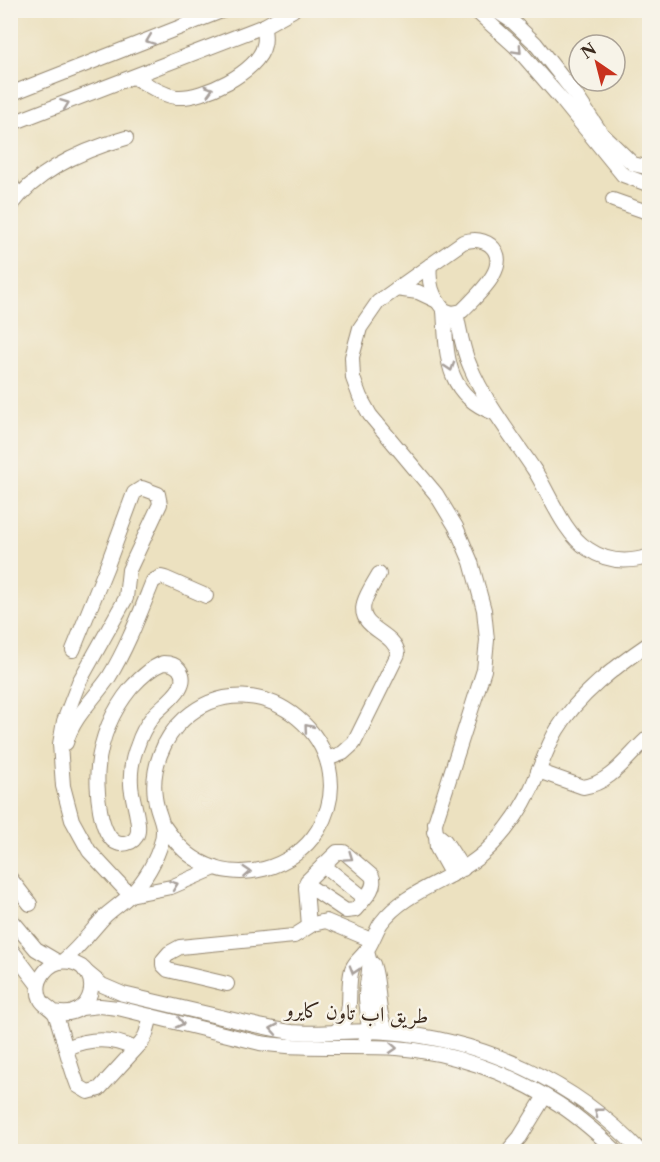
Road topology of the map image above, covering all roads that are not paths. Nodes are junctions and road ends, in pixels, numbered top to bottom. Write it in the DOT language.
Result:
graph roads {
  1 [pos="224,10"];
  2 [pos="293,10"];
  3 [pos="475,10"];
  4 [pos="495,10"];
  5 [pos="264,26"];
  6 [pos="135,78"];
  7 [pos="10,94"];
  8 [pos="568,97"];
  9 [pos="10,124"];
  10 [pos="126,138"];
  11 [pos="633,164"];
  12 [pos="650,168"];
  13 [pos="623,176"];
  14 [pos="10,182"];
  15 [pos="650,185"];
  16 [pos="612,200"];
  17 [pos="14,202"];
  18 [pos="650,213"];
  19 [pos="430,265"];
  20 [pos="396,289"];
  21 [pos="445,308"];
  22 [pos="494,412"];
  23 [pos="650,556"];
  24 [pos="107,566"];
  25 [pos="379,574"];
  26 [pos="127,575"];
  27 [pos="206,597"];
  28 [pos="650,643"];
  29 [pos="73,650"];
  30 [pos="146,725"];
  31 [pos="650,736"];
  32 [pos="169,737"];
  33 [pos="327,759"];
  34 [pos="61,768"];
  35 [pos="538,771"];
  36 [pos="131,775"];
  37 [pos="154,778"];
  38 [pos="164,826"];
  39 [pos="323,865"];
  40 [pos="215,868"];
  41 [pos="458,872"];
  42 [pos="10,878"];
  43 [pos="306,884"];
  44 [pos="130,895"];
  45 [pos="364,898"];
  46 [pos="30,904"];
  47 [pos="10,918"];
  48 [pos="309,926"];
  49 [pos="91,934"];
  50 [pos="369,946"];
  51 [pos="10,948"];
  52 [pos="60,962"];
  53 [pos="83,969"];
  54 [pos="227,984"];
  55 [pos="38,985"];
  56 [pos="81,1008"];
  57 [pos="55,1012"];
  58 [pos="151,1016"];
  59 [pos="369,1031"];
  60 [pos="335,1032"];
  61 [pos="387,1032"];
  62 [pos="296,1047"];
  63 [pos="66,1048"];
  64 [pos="135,1049"];
  65 [pos="545,1096"];
  66 [pos="507,1152"];
  67 [pos="617,1152"];
  68 [pos="641,1152"];
  1 -- 7 [label="street, one-way"];
  2 -- 5 [label="street"];
  3 -- 8 [label="street, one-way"];
  4 -- 8 [label="street"];
  5 -- 6 [label="street"];
  6 -- 5 [label="street, one-way"];
  9 -- 6 [label="street, one-way"];
  8 -- 11 [label="street"];
  8 -- 13 [label="street"];
  10 -- 17 [label="street"];
  11 -- 12 [label="street"];
  11 -- 13 [label="street"];
  13 -- 15 [label="street"];
  14 -- 17 [label="street"];
  16 -- 18 [label="street"];
  19 -- 20 [label="street"];
  19 -- 21 [label="street"];
  19 -- 21 [label="street"];
  20 -- 21 [label="street"];
  20 -- 41 [label="street"];
  21 -- 22 [label="street"];
  21 -- 22 [label="street, one-way"];
  22 -- 23 [label="street"];
  24 -- 26 [label="street"];
  24 -- 26 [label="street"];
  24 -- 29 [label="street"];
  25 -- 33 [label="street"];
  26 -- 34 [label="street"];
  27 -- 34 [label="street"];
  28 -- 35 [label="street"];
  30 -- 32 [label="street"];
  30 -- 36 [label="street"];
  30 -- 36 [label="street"];
  31 -- 35 [label="street"];
  33 -- 32 [label="street, one-way"];
  32 -- 37 [label="street"];
  40 -- 33 [label="street, one-way"];
  34 -- 44 [label="street"];
  35 -- 41 [label="street"];
  36 -- 37 [label="street"];
  37 -- 38 [label="street"];
  38 -- 40 [label="street"];
  38 -- 44 [label="street"];
  39 -- 43 [label="street"];
  39 -- 45 [label="street"];
  39 -- 45 [label="street, one-way"];
  44 -- 40 [label="street, one-way"];
  41 -- 50 [label="street"];
  42 -- 46 [label="street"];
  43 -- 45 [label="street"];
  43 -- 48 [label="street"];
  44 -- 49 [label="street"];
  47 -- 52 [label="street"];
  48 -- 50 [label="street"];
  48 -- 54 [label="street"];
  49 -- 52 [label="street"];
  49 -- 53 [label="street"];
  50 -- 59 [label="street"];
  50 -- 60 [label="street, one-way"];
  50 -- 61 [label="street"];
  51 -- 55 [label="street"];
  52 -- 53 [label="street"];
  52 -- 55 [label="street"];
  53 -- 56 [label="street"];
  60 -- 53 [label="street, طريق اب تاون كايرو, one-way"];
  55 -- 57 [label="street"];
  56 -- 57 [label="street"];
  56 -- 58 [label="street, طريق اب تاون كايرو"];
  57 -- 63 [label="street"];
  58 -- 62 [label="street, طريق اب تاون كايرو, one-way"];
  58 -- 64 [label="street"];
  59 -- 60 [label="street, طريق اب تاون كايرو"];
  59 -- 61 [label="street, طريق اب تاون كايرو"];
  59 -- 62 [label="street"];
  68 -- 61 [label="street, طريق اب تاون كايرو, one-way"];
  62 -- 65 [label="street, طريق اب تاون كايرو, one-way"];
  63 -- 64 [label="street"];
  63 -- 64 [label="street"];
  65 -- 66 [label="street"];
  65 -- 67 [label="street, طريق اب تاون كايرو"];
}
